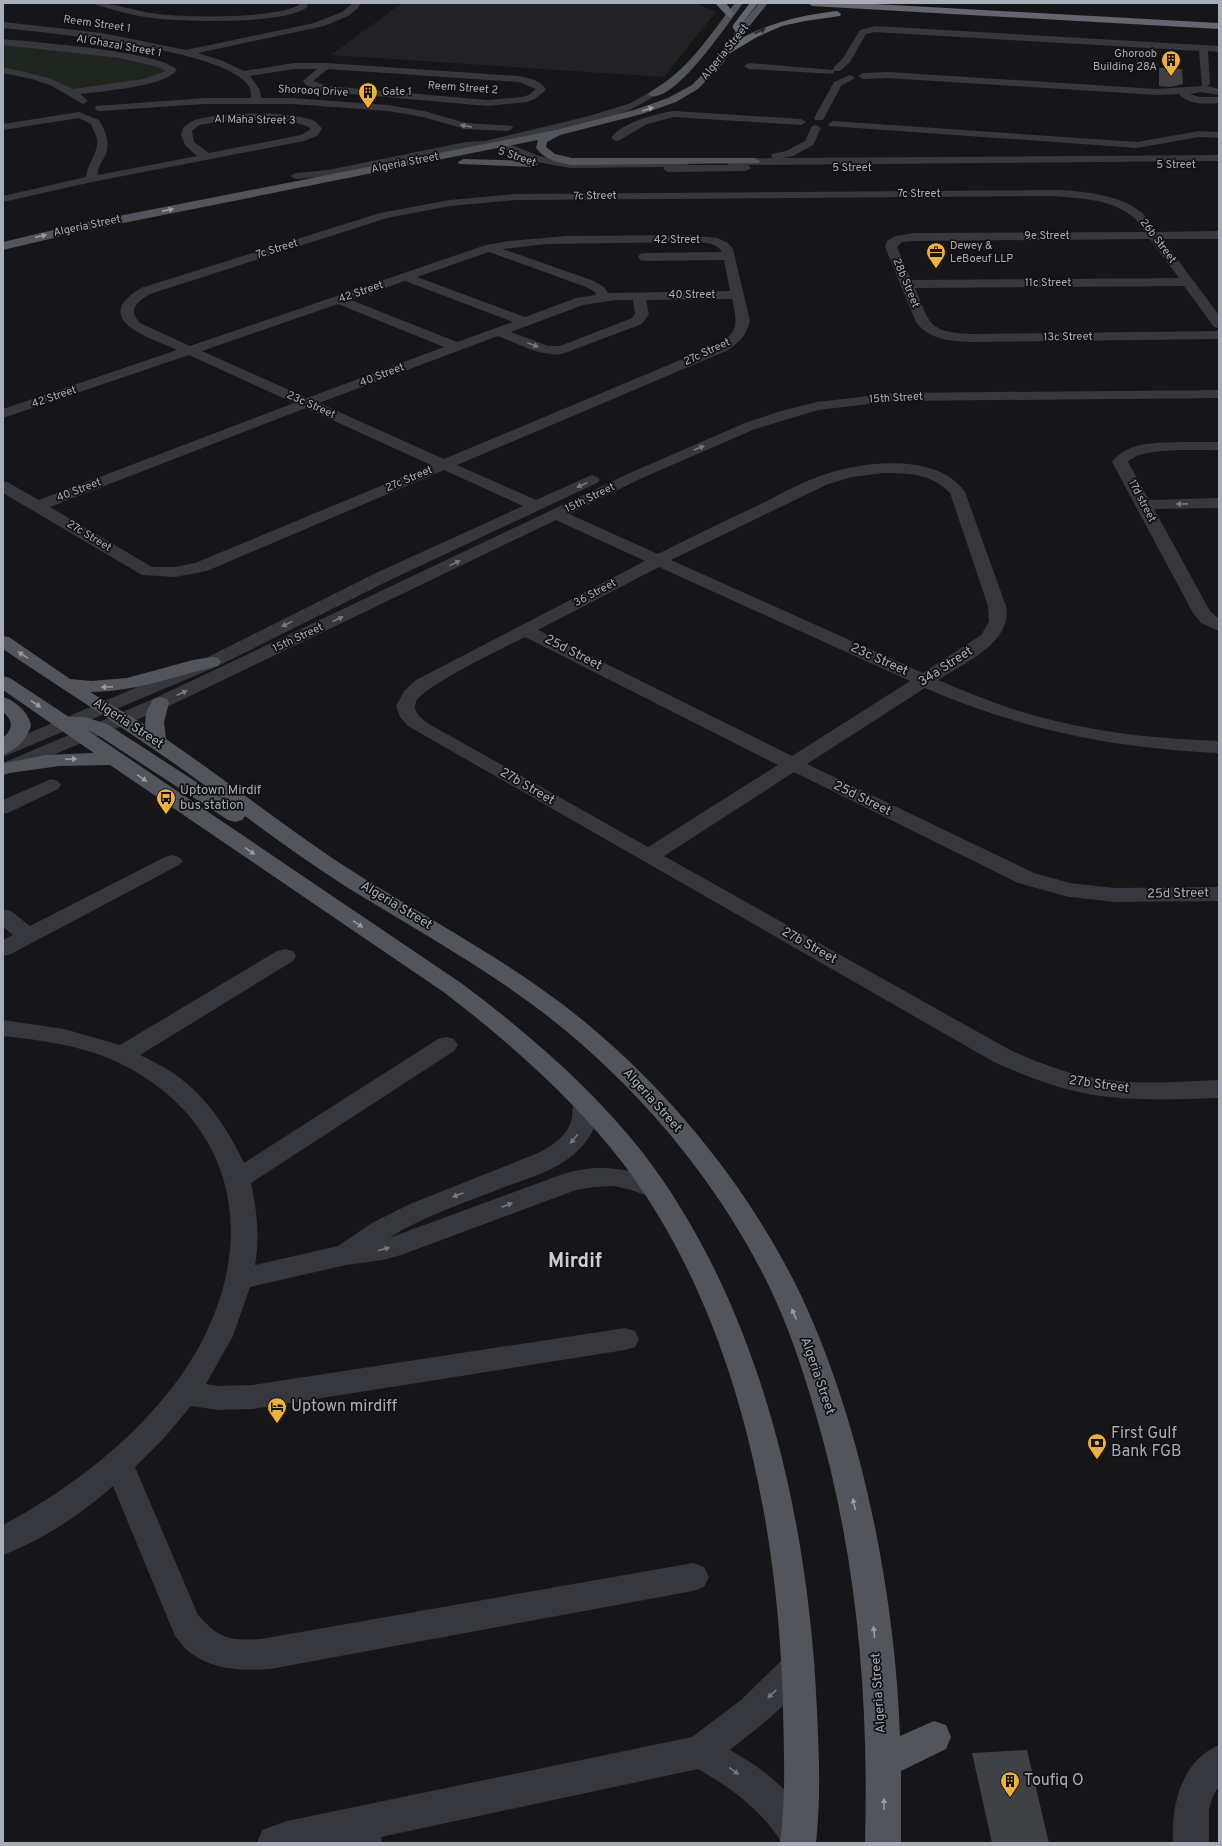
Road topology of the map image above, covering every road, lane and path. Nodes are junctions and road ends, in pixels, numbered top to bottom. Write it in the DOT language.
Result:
graph roads {
  1 [pos="99,3"];
  2 [pos="302,3"];
  3 [pos="357,3"];
  4 [pos="719,3"];
  5 [pos="738,3"];
  6 [pos="754,3"];
  7 [pos="764,3"];
  8 [pos="812,3"];
  9 [pos="885,3"];
  10 [pos="960,12"];
  11 [pos="730,14"];
  12 [pos="164,17"];
  13 [pos="1219,21"];
  14 [pos="3,26"];
  15 [pos="144,26"];
  16 [pos="1219,26"];
  17 [pos="131,32"];
  18 [pos="740,32"];
  19 [pos="118,38"];
  20 [pos="3,42"];
  21 [pos="1203,48"];
  22 [pos="1219,49"];
  23 [pos="727,51"];
  24 [pos="186,52"];
  25 [pos="848,60"];
  26 [pos="326,66"];
  27 [pos="749,66"];
  28 [pos="3,70"];
  29 [pos="863,72"];
  30 [pos="242,74"];
  31 [pos="834,75"];
  32 [pos="1205,84"];
  33 [pos="72,92"];
  34 [pos="1191,94"];
  35 [pos="1219,95"];
  36 [pos="648,96"];
  37 [pos="256,100"];
  38 [pos="355,107"];
  39 [pos="80,110"];
  40 [pos="99,113"];
  41 [pos="546,123"];
  42 [pos="818,123"];
  43 [pos="3,126"];
  44 [pos="556,134"];
  45 [pos="616,138"];
  46 [pos="1213,140"];
  47 [pos="809,143"];
  48 [pos="501,144"];
  49 [pos="488,145"];
  50 [pos="388,156"];
  51 [pos="207,157"];
  52 [pos="1140,158"];
  53 [pos="1219,158"];
  54 [pos="870,160"];
  55 [pos="755,161"];
  56 [pos="608,162"];
  57 [pos="533,164"];
  58 [pos="1219,165"];
  59 [pos="296,176"];
  60 [pos="336,177"];
  61 [pos="92,179"];
  62 [pos="1049,193"];
  63 [pos="6,195"];
  64 [pos="77,217"];
  65 [pos="1219,235"];
  66 [pos="1155,236"];
  67 [pos="915,238"];
  68 [pos="557,240"];
  69 [pos="3,246"];
  70 [pos="490,248"];
  71 [pos="728,253"];
  72 [pos="644,257"];
  73 [pos="553,262"];
  74 [pos="406,277"];
  75 [pos="1188,282"];
  76 [pos="907,284"];
  77 [pos="152,288"];
  78 [pos="736,295"];
  79 [pos="639,296"];
  80 [pos="603,297"];
  81 [pos="340,300"];
  82 [pos="523,322"];
  83 [pos="922,322"];
  84 [pos="1219,324"];
  85 [pos="497,331"];
  86 [pos="1219,335"];
  87 [pos="456,346"];
  88 [pos="189,350"];
  89 [pos="1092,385"];
  90 [pos="1219,385"];
  91 [pos="1219,394"];
  92 [pos="1030,396"];
  93 [pos="306,403"];
  94 [pos="3,414"];
  95 [pos="699,433"];
  96 [pos="1219,446"];
  97 [pos="658,450"];
  98 [pos="444,464"];
  99 [pos="608,473"];
  100 [pos="637,475"];
  101 [pos="822,480"];
  102 [pos="3,486"];
  103 [pos="1219,503"];
  104 [pos="1144,505"];
  105 [pos="38,506"];
  106 [pos="536,506"];
  107 [pos="556,514"];
  108 [pos="658,560"];
  109 [pos="1219,626"];
  110 [pos="525,630"];
  111 [pos="3,641"];
  112 [pos="212,662"];
  113 [pos="925,681"];
  114 [pos="3,682"];
  115 [pos="66,684"];
  116 [pos="3,703"];
  117 [pos="160,703"];
  118 [pos="94,723"];
  119 [pos="422,728"];
  120 [pos="158,742"];
  121 [pos="1219,747"];
  122 [pos="3,759"];
  123 [pos="115,759"];
  124 [pos="794,765"];
  125 [pos="51,785"];
  126 [pos="3,808"];
  127 [pos="649,856"];
  128 [pos="319,859"];
  129 [pos="172,861"];
  130 [pos="1219,894"];
  131 [pos="3,916"];
  132 [pos="27,935"];
  133 [pos="3,949"];
  134 [pos="286,956"];
  135 [pos="3,1028"];
  136 [pos="446,1045"];
  137 [pos="122,1056"];
  138 [pos="1219,1089"];
  139 [pos="585,1103"];
  140 [pos="238,1179"];
  141 [pos="654,1188"];
  142 [pos="346,1255"];
  143 [pos="240,1278"];
  144 [pos="625,1339"];
  145 [pos="184,1393"];
  146 [pos="119,1463"];
  147 [pos="3,1541"];
  148 [pos="693,1577"];
  149 [pos="799,1666"];
  150 [pos="934,1736"];
  151 [pos="700,1752"];
  152 [pos="884,1761"];
  153 [pos="1219,1762"];
  154 [pos="363,1832"];
  155 [pos="799,1840"];
  156 [pos="275,1843"];
  157 [pos="884,1843"];
  158 [pos="1191,1843"];
  1 -- 12 [label="street"];
  2 -- 12 [label="street"];
  3 -- 24 [label="street, Reem Street 1"];
  4 -- 11 [label="highway"];
  5 -- 11 [label="main road, Algeria Street"];
  6 -- 18 [label="highway"];
  7 -- 18 [label="main road, Algeria Street"];
  8 -- 10 [label="highway"];
  9 -- 13 [label="highway"];
  10 -- 16 [label="highway"];
  23 -- 10 [label="highway, one-way"];
  11 -- 36 [label="main road, Algeria Street"];
  12 -- 15 [label="street"];
  14 -- 19 [label="street, Reem Street 1"];
  17 -- 19 [label="street"];
  18 -- 23 [label="main road, Algeria Street"];
  19 -- 24 [label="street, Reem Street 1"];
  20 -- 33 [label="street, Al Ghazal Street 1"];
  21 -- 22 [label="street"];
  21 -- 25 [label="street"];
  21 -- 32 [label="street"];
  44 -- 23 [label="main road, Algeria Street, one-way"];
  24 -- 30 [label="street, Reem Street 1"];
  25 -- 29 [label="street"];
  25 -- 31 [label="street"];
  26 -- 26 [label="street, Reem Street 2"];
  26 -- 30 [label="street, Reem Street 2"];
  27 -- 31 [label="street"];
  28 -- 33 [label="street"];
  29 -- 31 [label="street"];
  29 -- 31 [label="street"];
  29 -- 34 [label="street"];
  30 -- 37 [label="street, Reem Street 1"];
  31 -- 42 [label="street"];
  32 -- 34 [label="street"];
  32 -- 35 [label="street"];
  33 -- 39 [label="street"];
  34 -- 35 [label="street"];
  34 -- 35 [label="street"];
  36 -- 41 [label="main road, Algeria Street"];
  36 -- 49 [label="street"];
  37 -- 38 [label="street, Shorooq Drive"];
  37 -- 40 [label="street, Shorooq Drive"];
  38 -- 40 [label="street, Shorooq Drive"];
  41 -- 38 [label="street, Shorooq Drive, one-way"];
  38 -- 50 [label="street, Shorooq Drive"];
  39 -- 40 [label="street"];
  39 -- 40 [label="street"];
  39 -- 43 [label="street"];
  40 -- 61 [label="street"];
  41 -- 50 [label="main road, Algeria Street"];
  42 -- 45 [label="street"];
  42 -- 46 [label="street"];
  42 -- 47 [label="street"];
  44 -- 48 [label="main road, Algeria Street"];
  44 -- 56 [label="main road"];
  46 -- 52 [label="street"];
  47 -- 54 [label="street"];
  47 -- 56 [label="street"];
  48 -- 49 [label="main road, Algeria Street"];
  48 -- 55 [label="street, 5 Street"];
  49 -- 57 [label="street, 5 Street"];
  49 -- 59 [label="street"];
  49 -- 60 [label="main road, Algeria Street"];
  50 -- 59 [label="main road, Algeria Street"];
  51 -- 51 [label="street, Al Maha Street 3"];
  51 -- 61 [label="street, Al Maha Street 3"];
  52 -- 53 [label="street, 5 Street"];
  52 -- 54 [label="street, 5 Street"];
  54 -- 55 [label="street, 5 Street"];
  55 -- 56 [label="main road"];
  57 -- 58 [label="street, 5 Street"];
  57 -- 60 [label="main road"];
  59 -- 64 [label="main road, Algeria Street"];
  69 -- 60 [label="main road, Algeria Street, one-way"];
  61 -- 63 [label="street, Al Maha Street 3"];
  62 -- 66 [label="street, 26b Street"];
  62 -- 77 [label="street, 7c Street"];
  65 -- 66 [label="street, 9e Street"];
  66 -- 67 [label="street, 9e Street"];
  66 -- 75 [label="street, 26b Street"];
  67 -- 76 [label="street, 28b Street"];
  68 -- 70 [label="street, 42 Street"];
  68 -- 71 [label="street, 42 Street"];
  68 -- 73 [label="street"];
  70 -- 73 [label="street"];
  70 -- 74 [label="street, 42 Street"];
  71 -- 72 [label="street"];
  71 -- 78 [label="street, 27c Street"];
  73 -- 80 [label="street"];
  74 -- 81 [label="street, 42 Street"];
  74 -- 82 [label="street"];
  75 -- 76 [label="street, 11c Street"];
  75 -- 84 [label="street, 26b Street"];
  76 -- 83 [label="street, 28b Street"];
  77 -- 88 [label="street, 23c Street"];
  78 -- 79 [label="street, 40 Street"];
  78 -- 98 [label="street, 27c Street"];
  79 -- 80 [label="street, 40 Street"];
  85 -- 79 [label="street, one-way"];
  80 -- 82 [label="street, 40 Street"];
  81 -- 87 [label="street"];
  81 -- 88 [label="street, 42 Street"];
  82 -- 85 [label="street, 40 Street"];
  83 -- 86 [label="street, 13c Street"];
  85 -- 87 [label="street, 40 Street"];
  87 -- 93 [label="street, 40 Street"];
  88 -- 93 [label="street, 23c Street"];
  88 -- 94 [label="street, 42 Street"];
  89 -- 90 [label="street, 15th Street"];
  89 -- 92 [label="street"];
  89 -- 95 [label="street, 15th Street"];
  91 -- 92 [label="street, 15th Street"];
  100 -- 92 [label="street, 15th Street, one-way"];
  93 -- 98 [label="street, 23c Street"];
  93 -- 105 [label="street, 40 Street"];
  96 -- 104 [label="street, 17d street"];
  97 -- 100 [label="street"];
  98 -- 105 [label="street, 27c Street"];
  98 -- 106 [label="street, 23c Street"];
  99 -- 106 [label="street, 15th Street, one-way"];
  100 -- 107 [label="street, 15th Street"];
  101 -- 108 [label="street, 36 Street"];
  101 -- 113 [label="street, 34a Street"];
  102 -- 105 [label="street, 27c Street"];
  103 -- 104 [label="street, one-way"];
  104 -- 109 [label="street, 17d street"];
  106 -- 112 [label="street, 15th Street, one-way"];
  107 -- 108 [label="street, 23c Street"];
  117 -- 107 [label="street, 15th Street, one-way"];
  108 -- 110 [label="street, 36 Street"];
  108 -- 113 [label="street, 23c Street"];
  110 -- 119 [label="street, 36 Street"];
  110 -- 124 [label="street, 25d Street"];
  115 -- 111 [label="main road, Algeria Street, one-way"];
  112 -- 115 [label="main road, one-way"];
  112 -- 118 [label="street, 15th Street"];
  113 -- 121 [label="street, 23c Street"];
  113 -- 124 [label="street, 34a Street"];
  114 -- 118 [label="main road, Algeria Street, one-way"];
  115 -- 118 [label="main road, Algeria Street"];
  116 -- 122 [label="main road"];
  117 -- 118 [label="street, 15th Street"];
  117 -- 120 [label="main road"];
  118 -- 120 [label="main road, Algeria Street"];
  118 -- 122 [label="street, 15th Street"];
  118 -- 123 [label="main road, Algeria Street"];
  118 -- 128 [label="main road"];
  119 -- 127 [label="street, 27b Street"];
  120 -- 128 [label="main road, Algeria Street"];
  122 -- 123 [label="main road, one-way"];
  123 -- 139 [label="main road, Algeria Street, one-way"];
  124 -- 127 [label="street, 34a Street"];
  124 -- 130 [label="street, 25d Street"];
  125 -- 126 [label="street"];
  127 -- 138 [label="street, 27b Street"];
  152 -- 128 [label="main road, Algeria Street, one-way"];
  129 -- 132 [label="street"];
  131 -- 132 [label="street"];
  132 -- 133 [label="street"];
  134 -- 137 [label="street"];
  135 -- 137 [label="street"];
  136 -- 140 [label="street"];
  137 -- 140 [label="street"];
  139 -- 141 [label="main road, Algeria Street"];
  139 -- 142 [label="street, one-way"];
  140 -- 143 [label="street"];
  142 -- 141 [label="street, one-way"];
  141 -- 149 [label="main road, Algeria Street"];
  142 -- 143 [label="street"];
  143 -- 145 [label="street"];
  144 -- 145 [label="street"];
  145 -- 146 [label="street"];
  146 -- 147 [label="street"];
  146 -- 148 [label="street"];
  149 -- 151 [label="street, one-way"];
  149 -- 155 [label="main road, Algeria Street"];
  150 -- 152 [label="main road"];
  151 -- 154 [label="street"];
  151 -- 155 [label="street, one-way"];
  157 -- 152 [label="main road, Algeria Street, one-way"];
  153 -- 158 [label="street"];
  154 -- 156 [label="street"];
}
